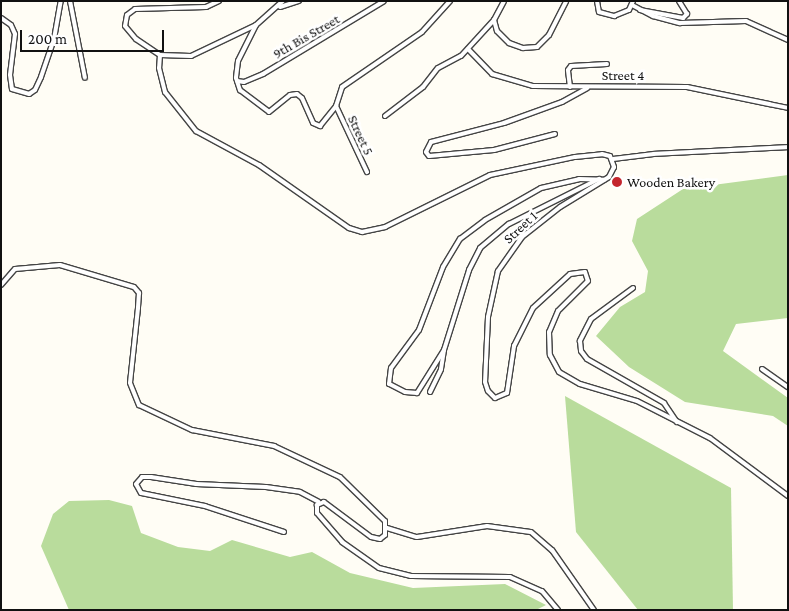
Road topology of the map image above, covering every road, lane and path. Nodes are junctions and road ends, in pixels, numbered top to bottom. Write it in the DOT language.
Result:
graph roads {
  1 [pos="61,1"];
  2 [pos="70,1"];
  3 [pos="219,1"];
  4 [pos="283,1"];
  5 [pos="299,1"];
  6 [pos="384,1"];
  7 [pos="450,1"];
  8 [pos="504,1"];
  9 [pos="566,1"];
  10 [pos="597,1"];
  11 [pos="679,1"];
  12 [pos="633,3"];
  13 [pos="280,7"];
  14 [pos="639,10"];
  15 [pos="1,18"];
  16 [pos="494,20"];
  17 [pos="256,25"];
  18 [pos="788,40"];
  19 [pos="468,49"];
  20 [pos="160,55"];
  21 [pos="607,64"];
  22 [pos="84,78"];
  23 [pos="236,81"];
  24 [pos="589,87"];
  25 [pos="570,88"];
  26 [pos="336,106"];
  27 [pos="788,108"];
  28 [pos="384,116"];
  29 [pos="555,134"];
  30 [pos="788,147"];
  31 [pos="613,159"];
  32 [pos="367,172"];
  33 [pos="599,179"];
  34 [pos="604,180"];
  35 [pos="1,285"];
  36 [pos="633,288"];
  37 [pos="444,350"];
  38 [pos="762,368"];
  39 [pos="788,387"];
  40 [pos="430,392"];
  41 [pos="677,422"];
  42 [pos="788,496"];
  43 [pos="318,502"];
  44 [pos="387,528"];
  45 [pos="284,532"];
  46 [pos="558,610"];
  47 [pos="594,610"];
  1 -- 15 [label="street"];
  2 -- 22 [label="street"];
  3 -- 20 [label="street"];
  4 -- 13 [label="street"];
  5 -- 13 [label="street"];
  6 -- 23 [label="street, 9th Bis Street"];
  7 -- 26 [label="street"];
  8 -- 16 [label="street"];
  9 -- 16 [label="street"];
  10 -- 12 [label="street"];
  11 -- 14 [label="street"];
  12 -- 14 [label="street"];
  13 -- 17 [label="street"];
  14 -- 18 [label="street"];
  16 -- 19 [label="street"];
  17 -- 20 [label="street"];
  17 -- 23 [label="street"];
  19 -- 25 [label="street, Street 4"];
  19 -- 28 [label="street"];
  20 -- 31 [label="street"];
  21 -- 25 [label="street"];
  23 -- 26 [label="street"];
  24 -- 25 [label="street, Street 4"];
  24 -- 27 [label="street, Street 4"];
  24 -- 29 [label="street"];
  26 -- 32 [label="street, Street 5"];
  30 -- 31 [label="street"];
  31 -- 34 [label="street"];
  33 -- 34 [label="street"];
  33 -- 37 [label="street"];
  33 -- 37 [label="street"];
  34 -- 41 [label="street, Street 1"];
  35 -- 44 [label="street"];
  36 -- 41 [label="street"];
  37 -- 40 [label="street"];
  38 -- 39 [label="street"];
  41 -- 42 [label="street, Street 1"];
  43 -- 44 [label="street"];
  43 -- 45 [label="street"];
  43 -- 46 [label="street"];
  44 -- 47 [label="street"];
}
